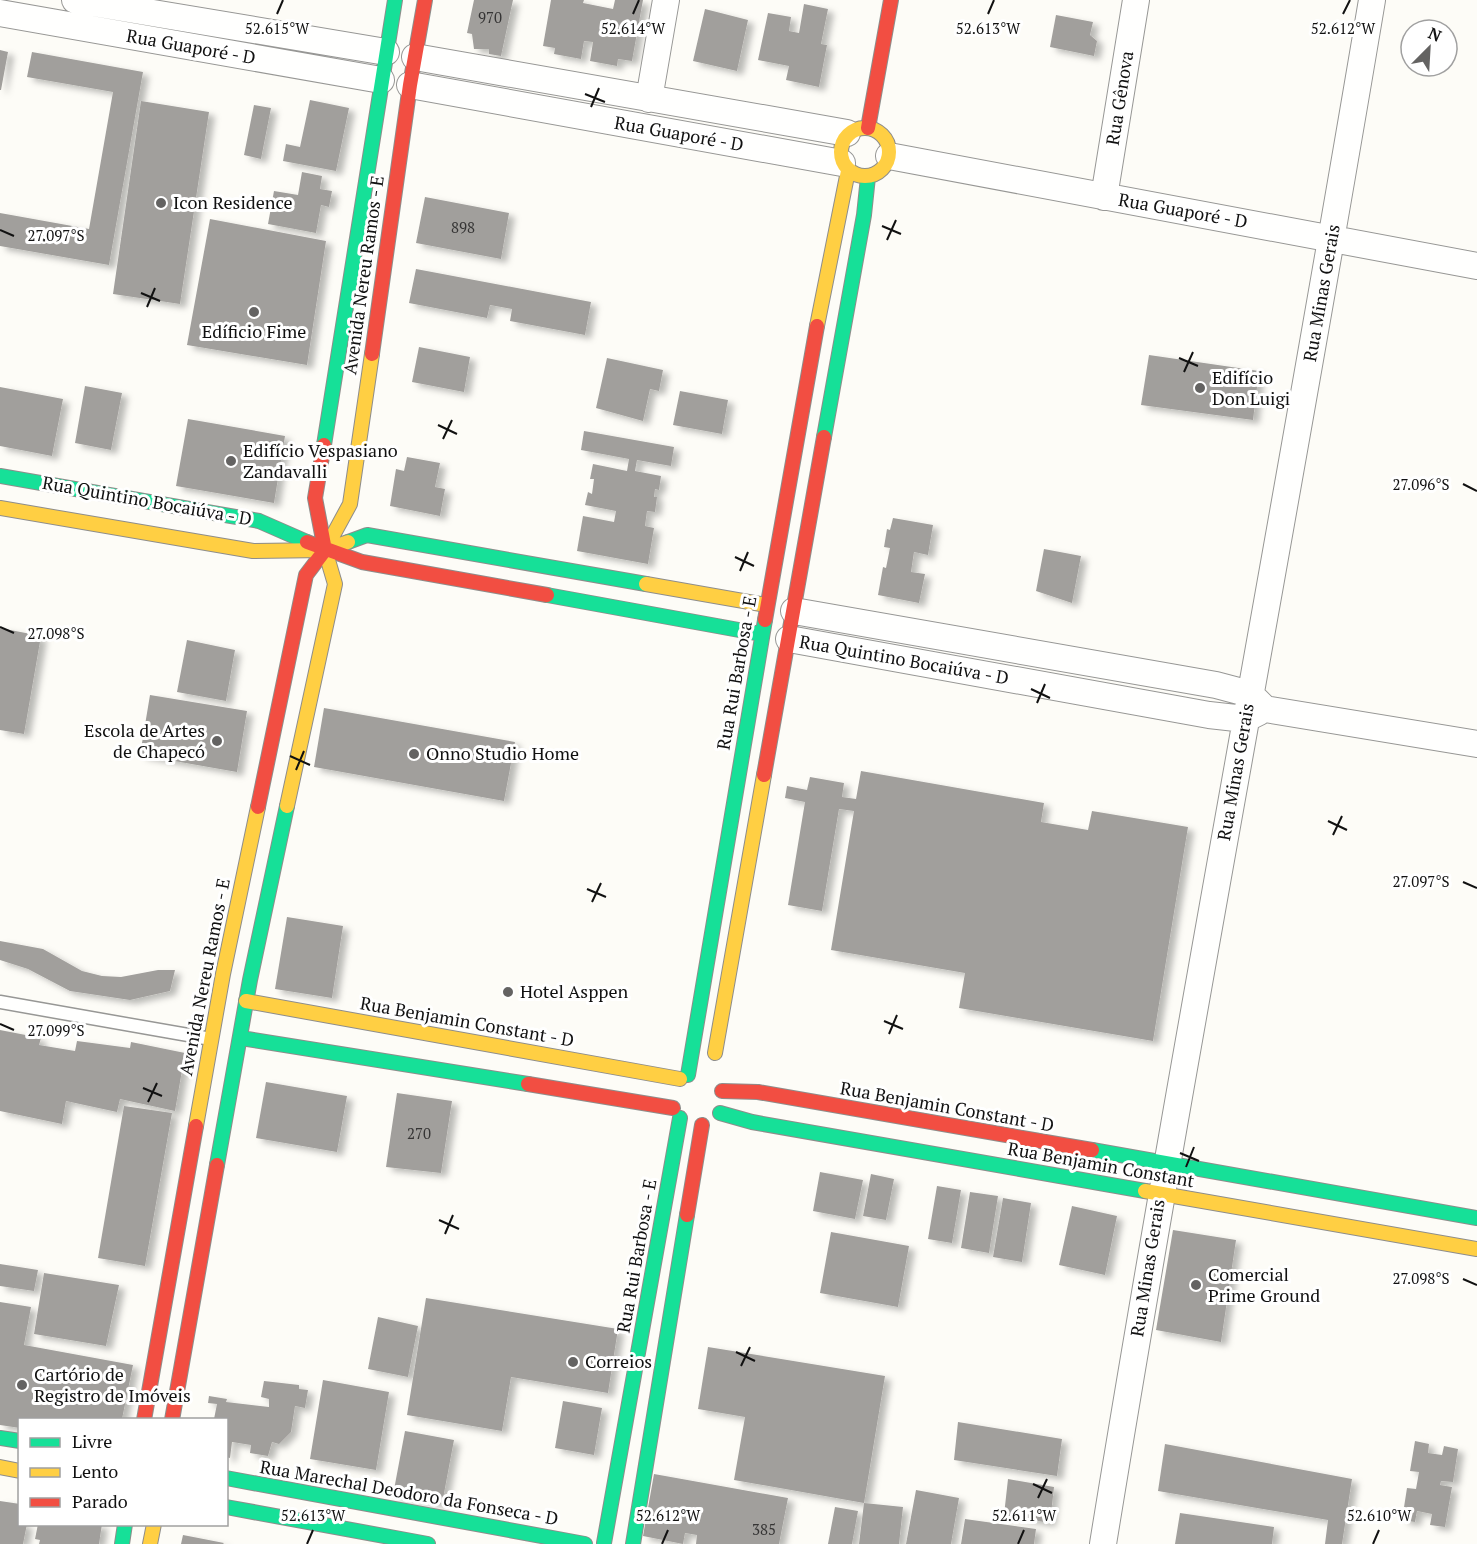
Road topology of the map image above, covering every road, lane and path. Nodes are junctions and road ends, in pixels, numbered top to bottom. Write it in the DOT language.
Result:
graph roads {
  1 [pos="75,0"];
  2 [pos="395,0"];
  3 [pos="425,0"];
  4 [pos="666,0"];
  5 [pos="891,0"];
  6 [pos="1136,0"];
  7 [pos="1372,0"];
  8 [pos="0,13"];
  9 [pos="316,40"];
  10 [pos="386,52"];
  11 [pos="415,57"];
  12 [pos="312,68"];
  13 [pos="504,73"];
  14 [pos="381,80"];
  15 [pos="410,85"];
  16 [pos="649,99"];
  17 [pos="499,102"];
  18 [pos="857,131"];
  19 [pos="889,156"];
  20 [pos="845,167"];
  21 [pos="868,177"];
  22 [pos="1104,196"];
  23 [pos="1332,238"];
  24 [pos="1477,266"];
  25 [pos="0,476"];
  26 [pos="0,508"];
  27 [pos="325,549"];
  28 [pos="766,605"];
  29 [pos="794,611"];
  30 [pos="761,634"];
  31 [pos="789,639"];
  32 [pos="1104,665"];
  33 [pos="1099,695"];
  34 [pos="1253,708"];
  35 [pos="1477,744"];
  36 [pos="246,1001"];
  37 [pos="0,1002"];
  38 [pos="305,1030"];
  39 [pos="241,1038"];
  40 [pos="211,1039"];
  41 [pos="684,1077"];
  42 [pos="713,1078"];
  43 [pos="676,1113"];
  44 [pos="720,1113"];
  45 [pos="702,1125"];
  46 [pos="928,1137"];
  47 [pos="1166,1164"];
  48 [pos="1160,1194"];
  49 [pos="1477,1218"];
  50 [pos="1397,1220"];
  51 [pos="1477,1250"];
  52 [pos="144,1418"];
  53 [pos="172,1418"];
  54 [pos="0,1438"];
  55 [pos="18,1441"];
  56 [pos="0,1467"];
  57 [pos="18,1471"];
  58 [pos="228,1478"];
  59 [pos="228,1507"];
  60 [pos="125,1526"];
  61 [pos="154,1526"];
  62 [pos="387,1540"];
  63 [pos="603,1543"];
  64 [pos="122,1544"];
  65 [pos="150,1544"];
  66 [pos="429,1544"];
  67 [pos="585,1544"];
  68 [pos="626,1544"];
  69 [pos="633,1544"];
  70 [pos="1103,1544"];
  1 -- 9 [label="street, Rua Guaporé - D"];
  2 -- 10 [label="street, Avenida Nereu Ramos - E"];
  3 -- 11 [label="street, Avenida Nereu Ramos - E"];
  4 -- 16 [label="street"];
  5 -- 18 [label="street"];
  6 -- 22 [label="street, Rua Gênova"];
  7 -- 23 [label="street, Rua Minas Gerais"];
  8 -- 12 [label="street, Rua Guaporé - D"];
  9 -- 10 [label="street, Rua Guaporé - D"];
  9 -- 12 [label="street"];
  10 -- 14 [label="street, Avenida Nereu Ramos - E"];
  11 -- 13 [label="street, Rua Guaporé - D"];
  11 -- 15 [label="street, Avenida Nereu Ramos - E"];
  12 -- 14 [label="street, Rua Guaporé - D"];
  13 -- 16 [label="street, Rua Guaporé - D"];
  13 -- 17 [label="street"];
  14 -- 27 [label="street, Avenida Nereu Ramos - E"];
  15 -- 17 [label="street, Rua Guaporé - D"];
  15 -- 27 [label="street, Avenida Nereu Ramos - E"];
  16 -- 18 [label="street, Rua Guaporé - D"];
  17 -- 20 [label="street, Rua Guaporé - D"];
  18 -- 19 [label="street"];
  18 -- 20 [label="street"];
  19 -- 21 [label="street"];
  19 -- 22 [label="street, Rua Guaporé - D"];
  20 -- 21 [label="street"];
  20 -- 28 [label="street, Rua Rui Barbosa - E"];
  21 -- 29 [label="street"];
  22 -- 23 [label="street, Rua Guaporé - D"];
  23 -- 24 [label="street, Rua Guaporé - D"];
  23 -- 34 [label="street, Rua Minas Gerais"];
  25 -- 27 [label="street, Rua Quintino Bocaiúva - D"];
  26 -- 27 [label="street, Rua Quintino Bocaiúva - D"];
  27 -- 28 [label="street, Rua Quintino Bocaiúva - D"];
  27 -- 30 [label="street, Rua Quintino Bocaiúva - D"];
  27 -- 36 [label="street, Avenida Nereu Ramos - E"];
  27 -- 40 [label="street, Avenida Nereu Ramos - E"];
  28 -- 30 [label="street, Rua Rui Barbosa - E"];
  29 -- 31 [label="street"];
  29 -- 32 [label="street, Rua Quintino Bocaiúva - D"];
  30 -- 41 [label="street, Rua Rui Barbosa - E"];
  31 -- 33 [label="street, Rua Quintino Bocaiúva - D"];
  31 -- 42 [label="street"];
  32 -- 33 [label="street"];
  32 -- 34 [label="street, Rua Quintino Bocaiúva - D"];
  33 -- 34 [label="street, Rua Quintino Bocaiúva - D"];
  34 -- 35 [label="street, Rua Quintino Bocaiúva - D"];
  34 -- 47 [label="street, Rua Minas Gerais"];
  36 -- 38 [label="street, Rua Benjamin Constant - D"];
  36 -- 39 [label="street, Avenida Nereu Ramos - E"];
  37 -- 40 [label="lane"];
  38 -- 39 [label="street, Rua Benjamin Constant - D"];
  38 -- 41 [label="street, Rua Benjamin Constant - D"];
  38 -- 43 [label="street, Rua Benjamin Constant - D"];
  39 -- 53 [label="street, Avenida Nereu Ramos - E"];
  40 -- 52 [label="street, Avenida Nereu Ramos - E"];
  41 -- 42 [label="street"];
  41 -- 43 [label="street"];
  42 -- 44 [label="street"];
  42 -- 46 [label="street, Rua Benjamin Constant - D"];
  43 -- 45 [label="street"];
  43 -- 63 [label="street, Rua Rui Barbosa - E"];
  44 -- 45 [label="street"];
  44 -- 46 [label="street, Rua Benjamin Constant"];
  45 -- 69 [label="street"];
  46 -- 47 [label="street, Rua Benjamin Constant - D"];
  46 -- 48 [label="street, Rua Benjamin Constant"];
  47 -- 48 [label="street, Rua Minas Gerais"];
  47 -- 50 [label="street, Rua Benjamin Constant"];
  48 -- 50 [label="street, Rua Benjamin Constant"];
  48 -- 70 [label="street, Rua Minas Gerais"];
  49 -- 50 [label="street, Rua Benjamin Constant"];
  50 -- 51 [label="street, Rua Benjamin Constant"];
  54 -- 55 [label="street"];
  56 -- 57 [label="street"];
  58 -- 67 [label="street, Rua Marechal Deodoro da Fonseca - D"];
  59 -- 62 [label="street"];
  60 -- 64 [label="street"];
  61 -- 65 [label="street"];
  62 -- 66 [label="street"];
  63 -- 68 [label="street"];
}
